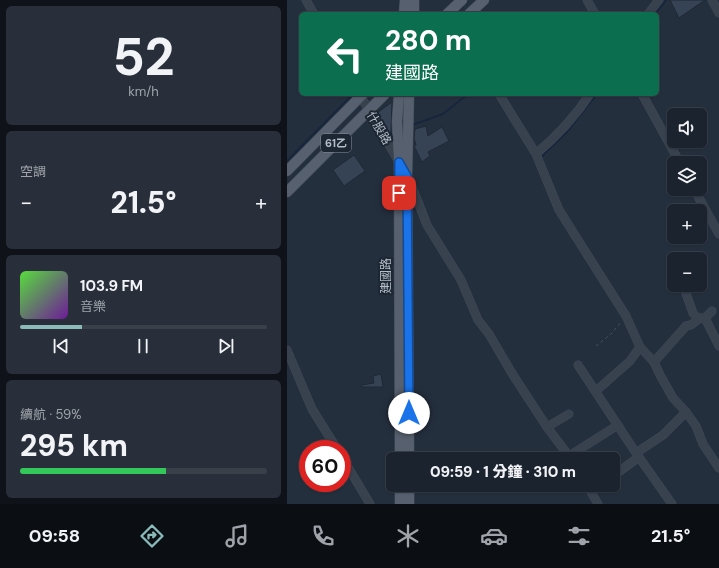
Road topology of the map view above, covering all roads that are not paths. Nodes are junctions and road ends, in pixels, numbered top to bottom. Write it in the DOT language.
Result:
graph roads {
  1 [pos="306,0"];
  2 [pos="405,0"];
  3 [pos="415,0"];
  4 [pos="462,0"];
  5 [pos="484,0"];
  6 [pos="587,0"];
  7 [pos="659,0"];
  8 [pos="712,0"];
  9 [pos="313,12"];
  10 [pos="404,12"];
  11 [pos="414,12"];
  12 [pos="449,12"];
  13 [pos="471,12"];
  14 [pos="594,12"];
  15 [pos="650,12"];
  16 [pos="719,13"];
  17 [pos="360,96"];
  18 [pos="362,96"];
  19 [pos="383,96"];
  20 [pos="399,96"];
  21 [pos="409,96"];
  22 [pos="500,96"];
  23 [pos="589,96"];
  24 [pos="643,96"];
  25 [pos="369,110"];
  26 [pos="536,154"];
  27 [pos="676,156"];
  28 [pos="399,162"];
  29 [pos="287,171"];
  30 [pos="407,176"];
  31 [pos="287,192"];
  32 [pos="698,196"];
  33 [pos="719,234"];
  34 [pos="686,292"];
  35 [pos="711,311"];
  36 [pos="702,319"];
  37 [pos="719,346"];
  38 [pos="640,347"];
  39 [pos="287,350"];
  40 [pos="654,362"];
  41 [pos="578,365"];
  42 [pos="596,391"];
  43 [pos="686,412"];
  44 [pos="569,414"];
  45 [pos="618,425"];
  46 [pos="547,427"];
  47 [pos="331,440"];
  48 [pos="400,452"];
  49 [pos="409,452"];
  50 [pos="566,452"];
  51 [pos="578,452"];
  52 [pos="637,455"];
  53 [pos="719,468"];
  54 [pos="620,470"];
  55 [pos="351,472"];
  56 [pos="400,492"];
  57 [pos="409,492"];
  58 [pos="591,492"];
  59 [pos="370,504"];
  60 [pos="400,504"];
  61 [pos="409,504"];
  62 [pos="598,504"];
  63 [pos="672,504"];
  1 -- 9 [label="street"];
  2 -- 10 [label="main road"];
  3 -- 11 [label="main road"];
  4 -- 12 [label="main road"];
  5 -- 13 [label="main road"];
  6 -- 14 [label="street"];
  7 -- 15 [label="street"];
  8 -- 16 [label="street"];
  17 -- 29 [label="main road, 61乙"];
  18 -- 25 [label="street, 什股路"];
  19 -- 25 [label="main road, 61乙"];
  20 -- 28 [label="main road, 建國路"];
  21 -- 30 [label="main road, 建國路"];
  22 -- 26 [label="street"];
  23 -- 26 [label="street"];
  24 -- 27 [label="street"];
  25 -- 28 [label="street, 什股路"];
  25 -- 31 [label="main road, 61乙"];
  26 -- 38 [label="street"];
  28 -- 30 [label="street, 什股路"];
  28 -- 48 [label="main road, 建國路"];
  30 -- 46 [label="street, 什股路"];
  30 -- 49 [label="main road, 建國路"];
  32 -- 33 [label="street"];
  34 -- 36 [label="street"];
  35 -- 36 [label="street"];
  36 -- 37 [label="street"];
  36 -- 40 [label="street"];
  38 -- 40 [label="street"];
  38 -- 42 [label="street"];
  39 -- 47 [label="street"];
  40 -- 43 [label="street"];
  41 -- 42 [label="street"];
  42 -- 45 [label="street"];
  43 -- 52 [label="street"];
  43 -- 53 [label="street"];
  44 -- 46 [label="street"];
  45 -- 51 [label="street"];
  45 -- 52 [label="street"];
  46 -- 50 [label="street, 什股路"];
  52 -- 54 [label="street"];
  52 -- 63 [label="street"];
  55 -- 59 [label="street"];
  56 -- 60 [label="main road"];
  57 -- 61 [label="main road"];
  58 -- 62 [label="street"];
}
